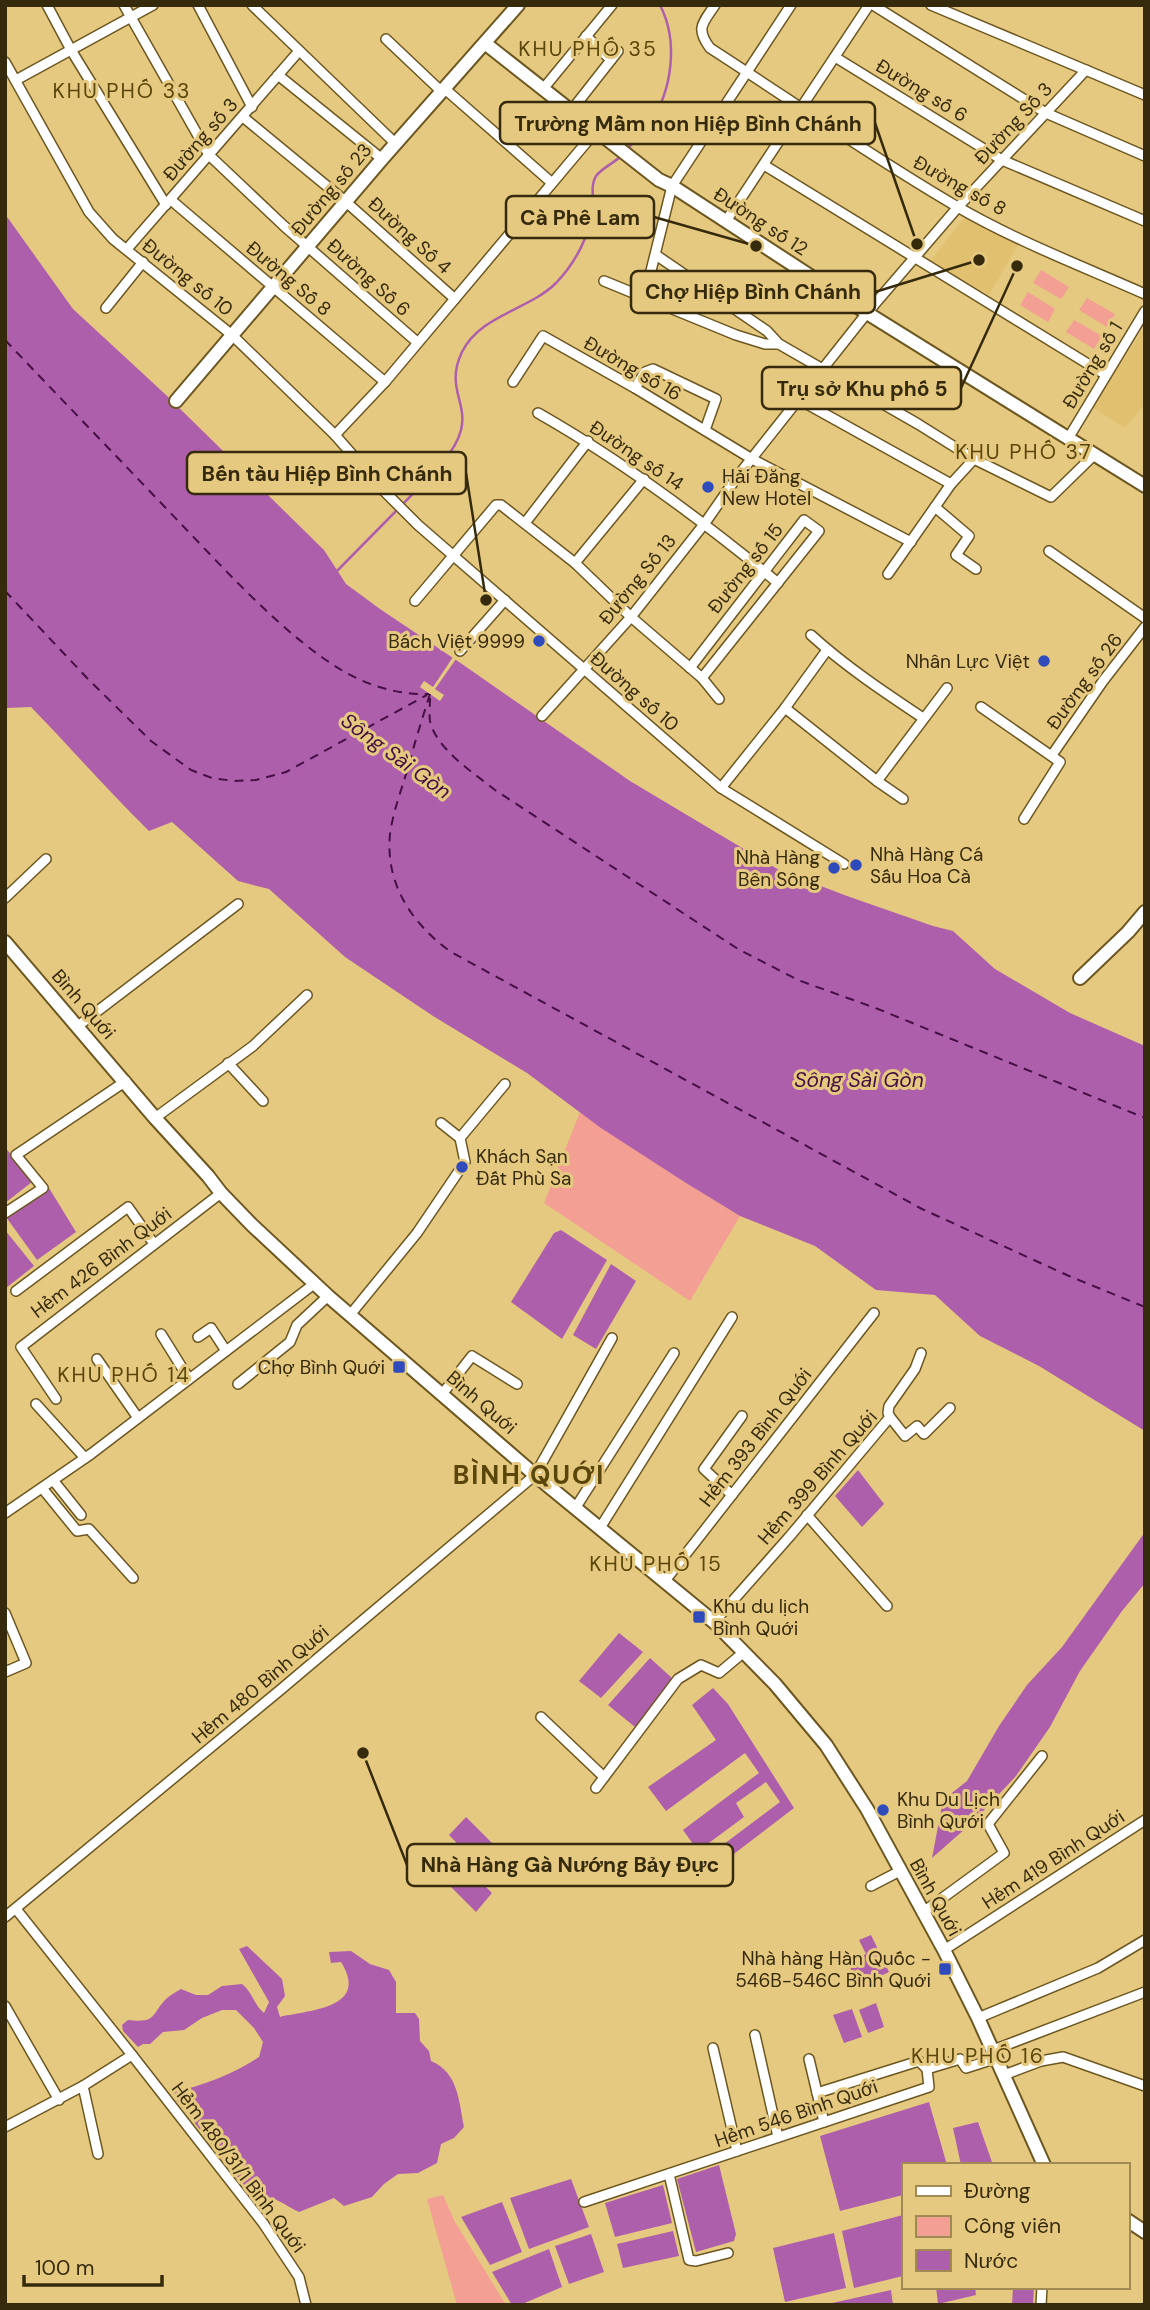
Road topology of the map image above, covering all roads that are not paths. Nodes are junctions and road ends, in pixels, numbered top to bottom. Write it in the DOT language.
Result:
graph roads {
  1 [pos="47,5"];
  2 [pos="124,5"];
  3 [pos="153,5"];
  4 [pos="198,5"];
  5 [pos="252,5"];
  6 [pos="518,5"];
  7 [pos="612,5"];
  8 [pos="715,5"];
  9 [pos="791,5"];
  10 [pos="871,5"];
  11 [pos="931,5"];
  12 [pos="131,17"];
  13 [pos="586,36"];
  14 [pos="386,38"];
  15 [pos="486,44"];
  16 [pos="71,50"];
  17 [pos="299,51"];
  18 [pos="618,51"];
  19 [pos="835,57"];
  20 [pos="611,60"];
  21 [pos="5,62"];
  22 [pos="1086,70"];
  23 [pos="747,72"];
  24 [pos="278,75"];
  25 [pos="16,80"];
  26 [pos="543,89"];
  27 [pos="443,91"];
  28 [pos="1145,95"];
  29 [pos="252,107"];
  30 [pos="800,109"];
  31 [pos="571,111"];
  32 [pos="1046,113"];
  33 [pos="243,117"];
  34 [pos="600,134"];
  35 [pos="396,144"];
  36 [pos="209,155"];
  37 [pos="1145,156"];
  38 [pos="382,159"];
  39 [pos="1002,160"];
  40 [pos="764,165"];
  41 [pos="552,183"];
  42 [pos="672,186"];
  43 [pos="345,201"];
  44 [pos="168,202"];
  45 [pos="958,207"];
  46 [pos="1145,221"];
  47 [pos="726,222"];
  48 [pos="309,246"];
  49 [pos="127,249"];
  50 [pos="656,255"];
  51 [pos="915,258"];
  52 [pos="143,262"];
  53 [pos="604,281"];
  54 [pos="272,287"];
  55 [pos="1145,293"];
  56 [pos="455,299"];
  57 [pos="645,299"];
  58 [pos="106,309"];
  59 [pos="1145,311"];
  60 [pos="867,313"];
  61 [pos="232,335"];
  62 [pos="417,342"];
  63 [pos="779,344"];
  64 [pos="823,368"];
  65 [pos="1106,374"];
  66 [pos="385,382"];
  67 [pos="513,382"];
  68 [pos="635,388"];
  69 [pos="798,399"];
  70 [pos="176,401"];
  71 [pos="538,413"];
  72 [pos="705,430"];
  73 [pos="335,435"];
  74 [pos="1069,437"];
  75 [pos="587,441"];
  76 [pos="1095,454"];
  77 [pos="752,459"];
  78 [pos="974,459"];
  79 [pos="644,479"];
  80 [pos="951,484"];
  81 [pos="1145,486"];
  82 [pos="935,507"];
  83 [pos="525,523"];
  84 [pos="705,523"];
  85 [pos="911,542"];
  86 [pos="1049,551"];
  87 [pos="454,555"];
  88 [pos="575,563"];
  89 [pos="976,569"];
  90 [pos="764,571"];
  91 [pos="888,574"];
  92 [pos="778,583"];
  93 [pos="505,600"];
  94 [pos="415,601"];
  95 [pos="730,616"];
  96 [pos="631,617"];
  97 [pos="1145,618"];
  98 [pos="1145,627"];
  99 [pos="742,628"];
  100 [pos="811,635"];
  101 [pos="827,650"];
  102 [pos="460,651"];
  103 [pos="690,668"];
  104 [pos="583,669"];
  105 [pos="702,678"];
  106 [pos="947,688"];
  107 [pos="719,699"];
  108 [pos="981,707"];
  109 [pos="785,708"];
  110 [pos="542,716"];
  111 [pos="923,718"];
  112 [pos="1052,755"];
  113 [pos="877,781"];
  114 [pos="720,788"];
  115 [pos="903,799"];
  116 [pos="1024,818"];
  117 [pos="46,859"];
  118 [pos="844,864"];
  119 [pos="5,898"];
  120 [pos="238,904"];
  121 [pos="1145,912"];
  122 [pos="5,942"];
  123 [pos="1080,978"];
  124 [pos="307,995"];
  125 [pos="78,1026"];
  126 [pos="228,1063"];
  127 [pos="125,1081"];
  128 [pos="505,1083"];
  129 [pos="263,1101"];
  130 [pos="155,1118"];
  131 [pos="441,1123"];
  132 [pos="460,1138"];
  133 [pos="221,1193"];
  134 [pos="5,1213"];
  135 [pos="154,1244"];
  136 [pos="314,1284"];
  137 [pos="16,1291"];
  138 [pos="328,1296"];
  139 [pos="874,1313"];
  140 [pos="350,1315"];
  141 [pos="732,1317"];
  142 [pos="161,1334"];
  143 [pos="198,1337"];
  144 [pos="612,1339"];
  145 [pos="226,1351"];
  146 [pos="674,1353"];
  147 [pos="921,1353"];
  148 [pos="97,1359"];
  149 [pos="189,1379"];
  150 [pos="238,1384"];
  151 [pos="517,1384"];
  152 [pos="443,1393"];
  153 [pos="56,1399"];
  154 [pos="36,1404"];
  155 [pos="950,1409"];
  156 [pos="742,1416"];
  157 [pos="890,1417"];
  158 [pos="138,1418"];
  159 [pos="85,1458"];
  160 [pos="535,1475"];
  161 [pos="54,1480"];
  162 [pos="42,1488"];
  163 [pos="732,1495"];
  164 [pos="576,1507"];
  165 [pos="5,1513"];
  166 [pos="81,1515"];
  167 [pos="807,1515"];
  168 [pos="600,1528"];
  169 [pos="133,1578"];
  170 [pos="664,1582"];
  171 [pos="887,1606"];
  172 [pos="5,1613"];
  173 [pos="714,1622"];
  174 [pos="744,1652"];
  175 [pos="5,1672"];
  176 [pos="541,1717"];
  177 [pos="1042,1756"];
  178 [pos="604,1777"];
  179 [pos="596,1788"];
  180 [pos="1145,1820"];
  181 [pos="900,1871"];
  182 [pos="871,1886"];
  183 [pos="16,1909"];
  184 [pos="922,1913"];
  185 [pos="5,1917"];
  186 [pos="1145,1940"];
  187 [pos="944,1950"];
  188 [pos="1145,1992"];
  189 [pos="5,2006"];
  190 [pos="978,2018"];
  191 [pos="755,2035"];
  192 [pos="713,2048"];
  193 [pos="995,2054"];
  194 [pos="132,2055"];
  195 [pos="809,2059"];
  196 [pos="927,2069"];
  197 [pos="1004,2075"];
  198 [pos="83,2086"];
  199 [pos="1145,2086"];
  200 [pos="817,2093"];
  201 [pos="59,2100"];
  202 [pos="824,2122"];
  203 [pos="5,2127"];
  204 [pos="778,2137"];
  205 [pos="737,2151"];
  206 [pos="98,2154"];
  207 [pos="1043,2163"];
  208 [pos="668,2174"];
  209 [pos="584,2202"];
  210 [pos="1129,2221"];
  211 [pos="1145,2232"];
  212 [pos="728,2253"];
  213 [pos="306,2305"];
  1 -- 16 [label="street"];
  2 -- 12 [label="street, Đường Số 6"];
  3 -- 12 [label="street"];
  4 -- 29 [label="street"];
  5 -- 17 [label="street"];
  6 -- 15 [label="main road, Đường số 23"];
  7 -- 13 [label="street"];
  8 -- 23 [label="street, Đường số 8"];
  9 -- 23 [label="street"];
  10 -- 19 [label="street"];
  10 -- 32 [label="street"];
  11 -- 22 [label="street"];
  12 -- 16 [label="street"];
  12 -- 36 [label="street, Đường Số 6"];
  13 -- 20 [label="street"];
  13 -- 26 [label="street"];
  14 -- 27 [label="street"];
  15 -- 26 [label="main road"];
  15 -- 27 [label="main road, Đường số 23"];
  16 -- 25 [label="street"];
  16 -- 44 [label="street, Đường Số 8"];
  17 -- 24 [label="street, Đường số 3"];
  17 -- 35 [label="street"];
  18 -- 20 [label="street"];
  19 -- 30 [label="street"];
  19 -- 39 [label="street, Đường số 6"];
  20 -- 31 [label="street"];
  21 -- 25 [label="street, Đường số 10"];
  22 -- 28 [label="street"];
  22 -- 32 [label="street, Đường Số 3"];
  23 -- 30 [label="street, Đường số 8"];
  23 -- 42 [label="street"];
  24 -- 29 [label="street, Đường số 3"];
  24 -- 38 [label="street"];
  25 -- 49 [label="street, Đường số 10"];
  26 -- 31 [label="main road"];
  27 -- 35 [label="main road, Đường số 23"];
  27 -- 41 [label="street"];
  29 -- 33 [label="street, Đường số 3"];
  30 -- 40 [label="street"];
  30 -- 45 [label="street, Đường số 8"];
  31 -- 34 [label="main road"];
  32 -- 37 [label="street"];
  32 -- 39 [label="street, Đường Số 3"];
  33 -- 36 [label="street, Đường số 3"];
  33 -- 43 [label="street, Đường Số 4"];
  34 -- 41 [label="street"];
  34 -- 42 [label="main road, Đường số 12"];
  35 -- 38 [label="main road, Đường số 23"];
  36 -- 44 [label="street, Đường số 3"];
  36 -- 48 [label="street, Đường Số 6"];
  38 -- 43 [label="main road, Đường số 23"];
  39 -- 45 [label="street, Đường Số 3"];
  39 -- 46 [label="street, Đường số 6"];
  40 -- 47 [label="street"];
  40 -- 51 [label="street"];
  41 -- 56 [label="street"];
  42 -- 47 [label="main road, Đường số 12"];
  42 -- 50 [label="street"];
  43 -- 48 [label="main road, Đường số 23"];
  43 -- 56 [label="street, Đường Số 4"];
  44 -- 49 [label="street, Đường số 3"];
  44 -- 54 [label="street, Đường Số 8"];
  45 -- 51 [label="street, Đường Số 3"];
  45 -- 55 [label="street, Đường số 8"];
  47 -- 60 [label="main road, Đường số 12"];
  48 -- 54 [label="main road, Đường số 23"];
  48 -- 62 [label="street, Đường Số 6"];
  49 -- 52 [label="street, Đường số 10"];
  50 -- 57 [label="street"];
  50 -- 63 [label="street"];
  51 -- 60 [label="street, Đường Số 3"];
  51 -- 65 [label="street"];
  52 -- 58 [label="street"];
  52 -- 61 [label="street, Đường số 10"];
  53 -- 57 [label="street"];
  54 -- 61 [label="main road, Đường số 23"];
  54 -- 66 [label="street, Đường Số 8"];
  56 -- 62 [label="street"];
  57 -- 63 [label="street"];
  59 -- 65 [label="street, Đường số 1"];
  60 -- 64 [label="street, Đường Số 3"];
  60 -- 74 [label="main road, Đường số 12"];
  61 -- 70 [label="main road, Đường số 23"];
  61 -- 73 [label="street, Đường số 10"];
  62 -- 66 [label="street"];
  63 -- 64 [label="street"];
  64 -- 69 [label="street, Đường Số 3"];
  64 -- 78 [label="street"];
  65 -- 74 [label="street, Đường số 1"];
  66 -- 73 [label="street"];
  67 -- 68 [label="street, Đường số 16"];
  68 -- 72 [label="street, Đường số 16"];
  68 -- 72 [label="street"];
  69 -- 77 [label="street, Đường Số 3"];
  69 -- 80 [label="street"];
  71 -- 75 [label="street, Đường số 14"];
  72 -- 77 [label="street, Đường số 16"];
  73 -- 87 [label="street, Đường số 10"];
  74 -- 76 [label="main road, Đường số 12"];
  75 -- 79 [label="street, Đường số 14"];
  75 -- 83 [label="street"];
  76 -- 78 [label="street"];
  76 -- 81 [label="main road, Đường số 12"];
  77 -- 84 [label="street, Đường Số 13"];
  77 -- 85 [label="street, Đường số 16"];
  78 -- 80 [label="street"];
  79 -- 84 [label="street, Đường số 14"];
  79 -- 88 [label="street"];
  80 -- 82 [label="street"];
  82 -- 85 [label="street"];
  82 -- 89 [label="street"];
  83 -- 87 [label="street"];
  83 -- 88 [label="street"];
  84 -- 90 [label="street, Đường số 14"];
  84 -- 96 [label="street, Đường Số 13"];
  85 -- 91 [label="street"];
  86 -- 97 [label="street"];
  87 -- 93 [label="street, Đường số 10"];
  87 -- 94 [label="street"];
  88 -- 96 [label="street"];
  90 -- 92 [label="street, Đường số 14"];
  90 -- 92 [label="street, Đường số 15"];
  90 -- 95 [label="street, Đường số 15"];
  92 -- 99 [label="street, Đường số 15"];
  93 -- 102 [label="street"];
  93 -- 104 [label="street, Đường số 10"];
  95 -- 99 [label="street"];
  95 -- 103 [label="street, Đường số 15"];
  96 -- 103 [label="street"];
  96 -- 104 [label="street, Đường Số 13"];
  98 -- 112 [label="street, Đường số 26"];
  99 -- 105 [label="street, Đường số 15"];
  100 -- 101 [label="street"];
  101 -- 109 [label="street"];
  101 -- 111 [label="street"];
  103 -- 105 [label="street"];
  104 -- 110 [label="street, Đường Số 13"];
  104 -- 114 [label="street, Đường số 10"];
  105 -- 107 [label="street"];
  106 -- 111 [label="street"];
  108 -- 112 [label="street, Đường số 26"];
  109 -- 113 [label="street"];
  109 -- 114 [label="street"];
  111 -- 113 [label="street"];
  112 -- 116 [label="street, Đường số 26"];
  113 -- 115 [label="street"];
  114 -- 118 [label="street, Đường số 10"];
  117 -- 119 [label="street"];
  120 -- 125 [label="street"];
  121 -- 123 [label="main road"];
  122 -- 125 [label="main road, Bình Quới"];
  124 -- 126 [label="street"];
  125 -- 127 [label="main road, Bình Quới"];
  126 -- 129 [label="street"];
  126 -- 130 [label="street"];
  127 -- 130 [label="main road, Bình Quới"];
  127 -- 134 [label="street"];
  128 -- 132 [label="street"];
  130 -- 133 [label="main road, Bình Quới"];
  131 -- 132 [label="street"];
  132 -- 140 [label="street"];
  133 -- 135 [label="street, Hẻm 426 Bình Quới"];
  133 -- 136 [label="main road, Bình Quới"];
  135 -- 137 [label="street"];
  135 -- 153 [label="street, Hẻm 426 Bình Quới"];
  136 -- 138 [label="main road, Bình Quới"];
  136 -- 145 [label="street"];
  138 -- 140 [label="main road, Bình Quới"];
  138 -- 150 [label="street"];
  139 -- 163 [label="street, Hẻm 393 Bình Quới"];
  140 -- 152 [label="main road, Bình Quới"];
  141 -- 168 [label="street"];
  142 -- 149 [label="street"];
  143 -- 145 [label="street"];
  144 -- 160 [label="street"];
  145 -- 149 [label="street"];
  146 -- 164 [label="street"];
  147 -- 157 [label="street"];
  148 -- 158 [label="street"];
  149 -- 158 [label="street"];
  151 -- 152 [label="street"];
  152 -- 160 [label="main road, Bình Quới"];
  154 -- 159 [label="street"];
  155 -- 157 [label="street, Hẻm 399 Bình Quới"];
  156 -- 163 [label="street"];
  157 -- 167 [label="street, Hẻm 399 Bình Quới"];
  158 -- 159 [label="street"];
  159 -- 161 [label="street"];
  160 -- 164 [label="main road, Bình Quới"];
  160 -- 183 [label="street, Hẻm 480 Bình Quới"];
  161 -- 162 [label="street"];
  161 -- 166 [label="street"];
  162 -- 165 [label="street"];
  162 -- 169 [label="street"];
  163 -- 170 [label="street, Hẻm 393 Bình Quới"];
  164 -- 168 [label="main road, Bình Quới"];
  167 -- 171 [label="street"];
  167 -- 173 [label="street, Hẻm 399 Bình Quới"];
  168 -- 170 [label="main road, Bình Quới"];
  170 -- 173 [label="main road, Bình Quới"];
  172 -- 175 [label="street"];
  173 -- 174 [label="main road, Bình Quới"];
  174 -- 178 [label="street"];
  174 -- 181 [label="main road, Bình Quới"];
  176 -- 178 [label="street"];
  177 -- 184 [label="street"];
  178 -- 179 [label="street"];
  180 -- 187 [label="street, Hẻm 419 Bình Quới"];
  181 -- 182 [label="street"];
  181 -- 184 [label="main road, Bình Quới"];
  183 -- 185 [label="street, Hẻm 480 Bình Quới"];
  183 -- 194 [label="street, Hẻm 480/31/1 Bình Quới"];
  184 -- 187 [label="main road, Bình Quới"];
  186 -- 190 [label="street"];
  187 -- 190 [label="main road, Bình Quới"];
  188 -- 193 [label="street"];
  189 -- 201 [label="street"];
  190 -- 193 [label="main road, Bình Quới"];
  191 -- 204 [label="street"];
  192 -- 205 [label="street"];
  193 -- 196 [label="street"];
  193 -- 197 [label="main road, Bình Quới"];
  194 -- 198 [label="street"];
  194 -- 213 [label="street, Hẻm 480/31/1 Bình Quới"];
  195 -- 200 [label="street"];
  196 -- 200 [label="street"];
  196 -- 202 [label="street, Hẻm 546 Bình Quới"];
  197 -- 199 [label="street"];
  197 -- 207 [label="main road, Bình Quới"];
  198 -- 201 [label="street"];
  198 -- 206 [label="street"];
  200 -- 202 [label="street"];
  201 -- 203 [label="street"];
  202 -- 204 [label="street, Hẻm 546 Bình Quới"];
  204 -- 205 [label="street, Hẻm 546 Bình Quới"];
  205 -- 208 [label="street, Hẻm 546 Bình Quới"];
  208 -- 209 [label="street, Hẻm 546 Bình Quới"];
  208 -- 212 [label="street"];
  210 -- 211 [label="main road"];
}
